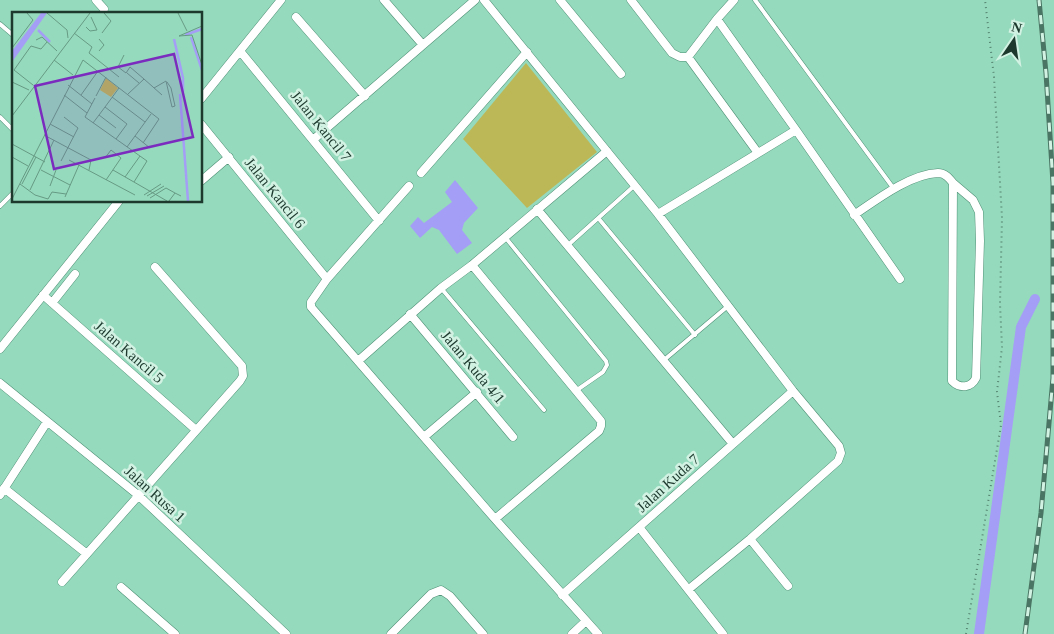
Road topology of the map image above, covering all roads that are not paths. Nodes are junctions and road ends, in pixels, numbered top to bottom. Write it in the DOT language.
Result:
graph roads {
  1 [pos="96,0"];
  2 [pos="281,0"];
  3 [pos="384,0"];
  4 [pos="475,0"];
  5 [pos="484,0"];
  6 [pos="560,0"];
  7 [pos="631,0"];
  8 [pos="734,0"];
  9 [pos="755,0"];
  10 [pos="104,9"];
  11 [pos="296,17"];
  12 [pos="717,19"];
  13 [pos="0,24"];
  14 [pos="12,34"];
  15 [pos="423,45"];
  16 [pos="240,51"];
  17 [pos="527,52"];
  18 [pos="688,57"];
  19 [pos="621,74"];
  20 [pos="366,96"];
  21 [pos="202,98"];
  22 [pos="0,117"];
  23 [pos="202,125"];
  24 [pos="12,128"];
  25 [pos="796,130"];
  26 [pos="314,139"];
  27 [pos="607,151"];
  28 [pos="758,153"];
  29 [pos="229,157"];
  30 [pos="421,173"];
  31 [pos="202,180"];
  32 [pos="953,183"];
  33 [pos="410,186"];
  34 [pos="634,186"];
  35 [pos="894,189"];
  36 [pos="12,194"];
  37 [pos="118,202"];
  38 [pos="0,206"];
  39 [pos="537,209"];
  40 [pos="658,214"];
  41 [pos="854,214"];
  42 [pos="598,219"];
  43 [pos="380,220"];
  44 [pos="505,237"];
  45 [pos="567,246"];
  46 [pos="472,265"];
  47 [pos="155,267"];
  48 [pos="75,274"];
  49 [pos="328,279"];
  50 [pos="900,279"];
  51 [pos="441,288"];
  52 [pos="43,295"];
  53 [pos="52,303"];
  54 [pos="728,306"];
  55 [pos="410,314"];
  56 [pos="695,335"];
  57 [pos="0,349"];
  58 [pos="664,360"];
  59 [pos="358,361"];
  60 [pos="0,383"];
  61 [pos="577,390"];
  62 [pos="793,391"];
  63 [pos="477,392"];
  64 [pos="544,410"];
  65 [pos="47,422"];
  66 [pos="196,430"];
  67 [pos="424,437"];
  68 [pos="513,437"];
  69 [pos="733,444"];
  70 [pos="2,491"];
  71 [pos="138,495"];
  72 [pos="495,519"];
  73 [pos="639,527"];
  74 [pos="750,539"];
  75 [pos="87,554"];
  76 [pos="62,582"];
  77 [pos="788,586"];
  78 [pos="121,587"];
  79 [pos="688,589"];
  80 [pos="562,595"];
  81 [pos="586,621"];
  82 [pos="175,634"];
  83 [pos="286,634"];
  84 [pos="391,634"];
  85 [pos="483,634"];
  86 [pos="572,634"];
  87 [pos="598,634"];
  88 [pos="723,634"];
  1 -- 10 [label="street"];
  2 -- 16 [label="street"];
  3 -- 15 [label="street"];
  4 -- 15 [label="street"];
  5 -- 17 [label="street"];
  6 -- 19 [label="street"];
  7 -- 18 [label="street"];
  8 -- 12 [label="street"];
  9 -- 35 [label="lane"];
  11 -- 20 [label="street"];
  12 -- 18 [label="street"];
  12 -- 25 [label="street"];
  13 -- 14 [label="lane"];
  15 -- 20 [label="street"];
  16 -- 21 [label="street"];
  16 -- 26 [label="street, Jalan Kancil 7"];
  17 -- 27 [label="street"];
  17 -- 30 [label="street"];
  18 -- 28 [label="street"];
  20 -- 26 [label="street"];
  22 -- 24 [label="lane"];
  23 -- 29 [label="street, Jalan Kancil 6"];
  25 -- 28 [label="street"];
  25 -- 41 [label="street"];
  26 -- 43 [label="street, Jalan Kancil 7"];
  27 -- 34 [label="street"];
  27 -- 39 [label="street"];
  28 -- 40 [label="street"];
  29 -- 31 [label="street"];
  29 -- 49 [label="street, Jalan Kancil 6"];
  32 -- 32 [label="street"];
  32 -- 35 [label="street"];
  33 -- 43 [label="street"];
  34 -- 40 [label="street"];
  34 -- 42 [label="lane"];
  35 -- 41 [label="street"];
  36 -- 38 [label="lane"];
  37 -- 52 [label="street"];
  39 -- 44 [label="street"];
  39 -- 45 [label="street"];
  40 -- 54 [label="street"];
  41 -- 50 [label="street"];
  42 -- 45 [label="lane"];
  42 -- 56 [label="lane"];
  43 -- 49 [label="street"];
  44 -- 46 [label="street"];
  44 -- 61 [label="lane"];
  45 -- 58 [label="street"];
  46 -- 51 [label="street"];
  46 -- 61 [label="street"];
  47 -- 66 [label="street"];
  48 -- 53 [label="street"];
  49 -- 59 [label="street"];
  51 -- 55 [label="street"];
  51 -- 64 [label="lane"];
  52 -- 53 [label="street, Jalan Kancil 5"];
  52 -- 57 [label="street"];
  53 -- 66 [label="street, Jalan Kancil 5"];
  54 -- 56 [label="lane"];
  54 -- 62 [label="street"];
  55 -- 59 [label="street"];
  55 -- 63 [label="street, Jalan Kuda 4/1"];
  56 -- 58 [label="lane"];
  58 -- 69 [label="street"];
  59 -- 67 [label="street"];
  60 -- 65 [label="street, Jalan Rusa 1"];
  61 -- 72 [label="street"];
  62 -- 69 [label="street, Jalan Kuda 7"];
  62 -- 74 [label="street"];
  63 -- 67 [label="street"];
  63 -- 68 [label="street, Jalan Kuda 4/1"];
  65 -- 70 [label="street"];
  65 -- 71 [label="street, Jalan Rusa 1"];
  66 -- 71 [label="street"];
  67 -- 72 [label="street"];
  69 -- 73 [label="street, Jalan Kuda 7"];
  70 -- 75 [label="street"];
  71 -- 75 [label="street"];
  71 -- 83 [label="street, Jalan Rusa 1"];
  72 -- 80 [label="street"];
  73 -- 79 [label="street"];
  73 -- 80 [label="street, Jalan Kuda 7"];
  74 -- 77 [label="street"];
  74 -- 79 [label="street"];
  75 -- 76 [label="street"];
  78 -- 82 [label="street"];
  79 -- 88 [label="street"];
  80 -- 81 [label="street"];
  81 -- 86 [label="street"];
  81 -- 87 [label="street"];
  84 -- 85 [label="street"];
}
